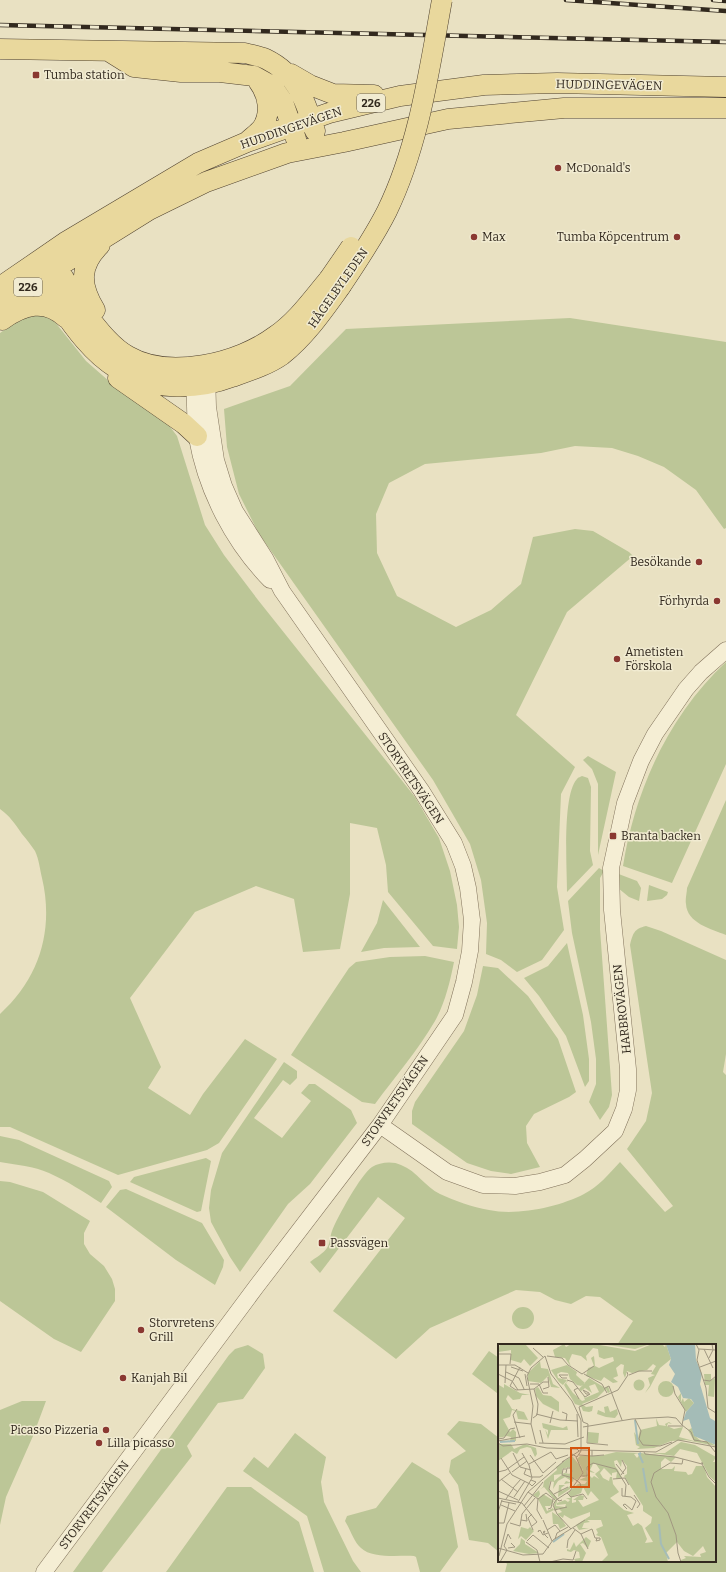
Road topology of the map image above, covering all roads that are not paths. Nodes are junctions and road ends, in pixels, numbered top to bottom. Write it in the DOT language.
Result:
graph roads {
  1 [pos="432,0"];
  2 [pos="442,0"];
  3 [pos="0,49"];
  4 [pos="110,52"];
  5 [pos="286,72"];
  6 [pos="254,76"];
  7 [pos="726,87"];
  8 [pos="400,96"];
  9 [pos="726,108"];
  10 [pos="311,119"];
  11 [pos="292,126"];
  12 [pos="247,142"];
  13 [pos="320,146"];
  14 [pos="300,150"];
  15 [pos="138,217"];
  16 [pos="53,260"];
  17 [pos="36,271"];
  18 [pos="335,282"];
  19 [pos="0,287"];
  20 [pos="0,308"];
  21 [pos="0,321"];
  22 [pos="70,322"];
  23 [pos="196,366"];
  24 [pos="201,386"];
  25 [pos="197,436"];
  26 [pos="282,591"];
  27 [pos="726,650"];
  28 [pos="380,1125"];
  29 [pos="44,1572"];
  1 -- 18 [label="main road, HÅGELBYLEDEN, bridge"];
  2 -- 18 [label="main road, HÅGELBYLEDEN, bridge"];
  3 -- 4 [label="main road"];
  4 -- 5 [label="main road"];
  4 -- 6 [label="main road"];
  5 -- 8 [label="main road"];
  5 -- 10 [label="main road"];
  6 -- 11 [label="main road"];
  6 -- 12 [label="main road"];
  7 -- 8 [label="main road, HUDDINGEVÄGEN / 226"];
  8 -- 10 [label="main road, HUDDINGEVÄGEN / 226"];
  9 -- 13 [label="main road, HUDDINGEVÄGEN / 226"];
  10 -- 11 [label="main road, HUDDINGEVÄGEN / 226"];
  10 -- 13 [label="main road"];
  11 -- 12 [label="main road, HUDDINGEVÄGEN / 226"];
  11 -- 14 [label="main road"];
  12 -- 16 [label="main road, HUDDINGEVÄGEN / 226"];
  13 -- 14 [label="main road, HUDDINGEVÄGEN / 226"];
  14 -- 15 [label="main road, HUDDINGEVÄGEN / 226"];
  15 -- 16 [label="main road, HUDDINGEVÄGEN / 226"];
  15 -- 23 [label="main road"];
  16 -- 17 [label="main road, 226"];
  16 -- 23 [label="main road, HÅGELBYLEDEN"];
  17 -- 19 [label="main road, 226"];
  17 -- 20 [label="main road, 226"];
  17 -- 22 [label="main road, HÅGELBYLEDEN"];
  18 -- 23 [label="main road, HÅGELBYLEDEN"];
  18 -- 24 [label="main road, HÅGELBYLEDEN"];
  21 -- 22 [label="main road"];
  22 -- 24 [label="main road, HÅGELBYLEDEN"];
  22 -- 25 [label="main road"];
  23 -- 24 [label="street, STORVRETSVÄGEN"];
  24 -- 25 [label="street, STORVRETSVÄGEN"];
  24 -- 26 [label="street, STORVRETSVÄGEN"];
  25 -- 26 [label="street, STORVRETSVÄGEN"];
  26 -- 28 [label="street, STORVRETSVÄGEN"];
  27 -- 28 [label="street, HARBROVÄGEN"];
  28 -- 29 [label="street, STORVRETSVÄGEN"];
}
